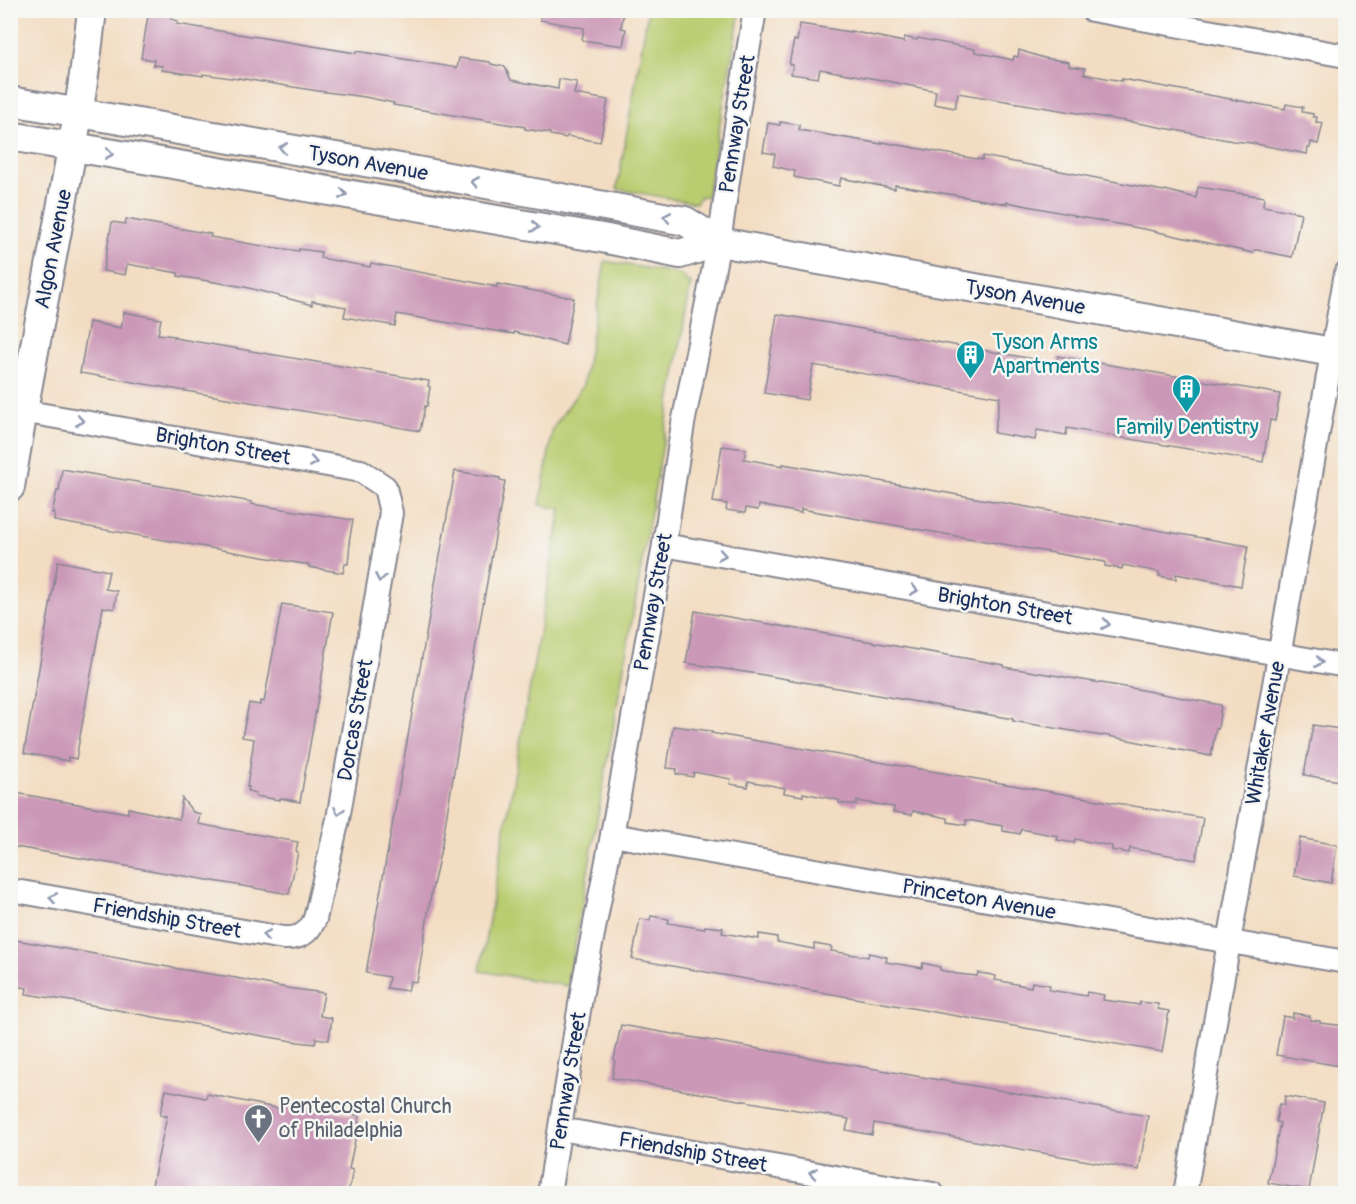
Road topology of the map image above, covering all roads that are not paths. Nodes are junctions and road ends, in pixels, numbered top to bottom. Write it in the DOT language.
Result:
graph roads {
  1 [pos="92,10"];
  2 [pos="755,10"];
  3 [pos="1092,10"];
  4 [pos="1346,56"];
  5 [pos="10,101"];
  6 [pos="78,112"];
  7 [pos="10,136"];
  8 [pos="72,147"];
  9 [pos="406,169"];
  10 [pos="400,204"];
  11 [pos="719,242"];
  12 [pos="1346,273"];
  13 [pos="1341,353"];
  14 [pos="17,423"];
  15 [pos="10,487"];
  16 [pos="389,520"];
  17 [pos="664,545"];
  18 [pos="1279,655"];
  19 [pos="1346,666"];
  20 [pos="612,835"];
  21 [pos="10,890"];
  22 [pos="315,919"];
  23 [pos="1229,942"];
  24 [pos="1346,962"];
  25 [pos="560,1129"];
  26 [pos="549,1194"];
  27 [pos="933,1194"];
  28 [pos="1185,1194"];
  1 -- 6 [label="street, Algon Avenue"];
  2 -- 11 [label="street, Pennway Street"];
  3 -- 4 [label="street"];
  5 -- 6 [label="street, Tyson Avenue"];
  6 -- 8 [label="street, Algon Avenue"];
  9 -- 6 [label="street, Tyson Avenue, one-way"];
  7 -- 8 [label="street, Tyson Avenue"];
  8 -- 10 [label="street, Tyson Avenue, one-way"];
  8 -- 14 [label="street, Algon Avenue"];
  9 -- 10 [label="street"];
  11 -- 9 [label="street, Tyson Avenue, one-way"];
  10 -- 11 [label="street, Tyson Avenue, one-way"];
  11 -- 13 [label="street, Tyson Avenue"];
  11 -- 17 [label="street, Pennway Street"];
  12 -- 13 [label="street, Whitaker Avenue"];
  13 -- 18 [label="street, Whitaker Avenue"];
  14 -- 15 [label="street, Algon Avenue"];
  14 -- 16 [label="street, Brighton Street, one-way"];
  16 -- 22 [label="street, Dorcas Street, one-way"];
  17 -- 18 [label="street, Brighton Street, one-way"];
  17 -- 20 [label="street, Pennway Street"];
  18 -- 19 [label="street, Brighton Street, one-way"];
  18 -- 23 [label="street, Whitaker Avenue"];
  20 -- 23 [label="street, Princeton Avenue"];
  20 -- 25 [label="street, Pennway Street"];
  22 -- 21 [label="street, Friendship Street, one-way"];
  23 -- 24 [label="street, Princeton Avenue"];
  23 -- 28 [label="street, Whitaker Avenue"];
  25 -- 26 [label="street, Pennway Street"];
  27 -- 25 [label="street, Friendship Street, one-way"];
}
